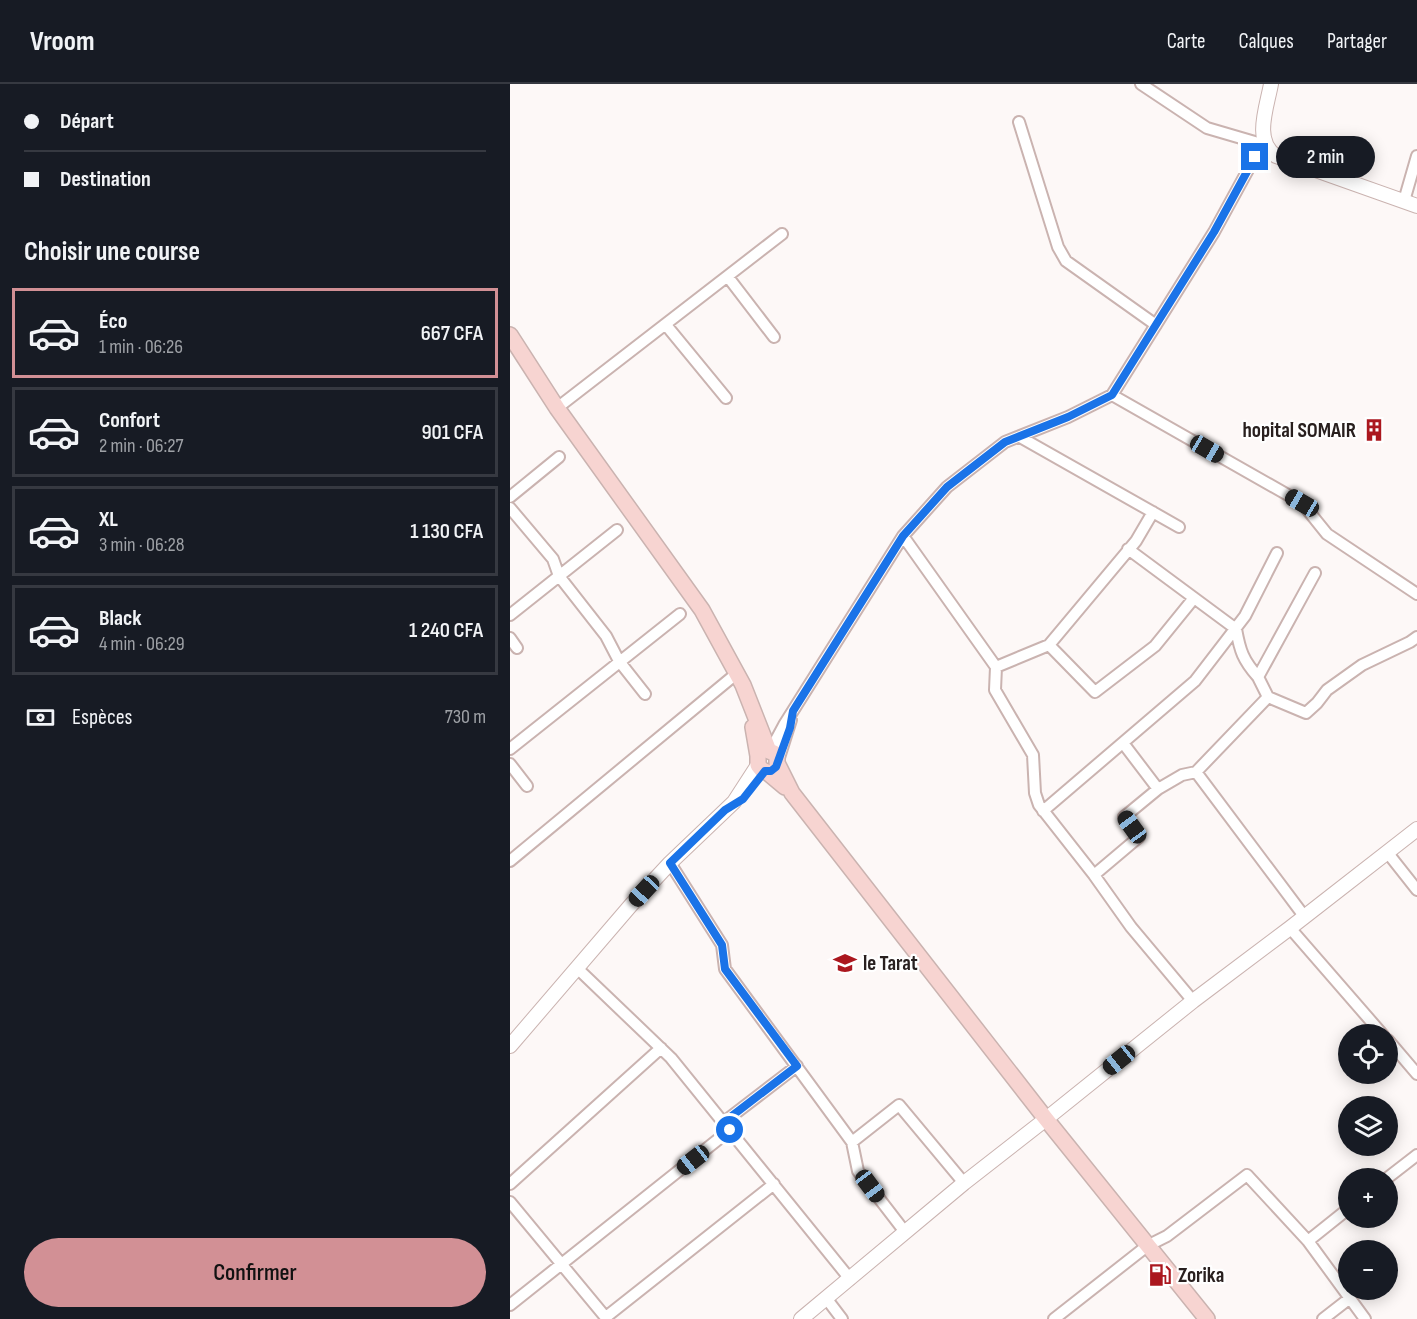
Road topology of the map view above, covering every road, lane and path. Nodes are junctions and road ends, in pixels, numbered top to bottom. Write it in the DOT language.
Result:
graph roads {
  1 [pos="1141,84"];
  2 [pos="1271,84"];
  3 [pos="1019,122"];
  4 [pos="1265,146"];
  5 [pos="1417,156"];
  6 [pos="1410,204"];
  7 [pos="782,234"];
  8 [pos="728,277"];
  9 [pos="666,325"];
  10 [pos="1156,325"];
  11 [pos="510,335"];
  12 [pos="774,336"];
  13 [pos="1112,395"];
  14 [pos="726,398"];
  15 [pos="557,408"];
  16 [pos="1020,437"];
  17 [pos="559,457"];
  18 [pos="510,497"];
  19 [pos="510,508"];
  20 [pos="1153,512"];
  21 [pos="1179,527"];
  22 [pos="617,530"];
  23 [pos="903,536"];
  24 [pos="1128,549"];
  25 [pos="1277,553"];
  26 [pos="1316,573"];
  27 [pos="559,576"];
  28 [pos="1417,594"];
  29 [pos="1194,598"];
  30 [pos="680,614"];
  31 [pos="510,615"];
  32 [pos="1417,628"];
  33 [pos="1236,629"];
  34 [pos="510,638"];
  35 [pos="1414,640"];
  36 [pos="1049,645"];
  37 [pos="517,648"];
  38 [pos="619,661"];
  39 [pos="996,667"];
  40 [pos="1258,677"];
  41 [pos="739,680"];
  42 [pos="645,694"];
  43 [pos="1268,697"];
  44 [pos="1123,743"];
  45 [pos="510,749"];
  46 [pos="768,761"];
  47 [pos="510,764"];
  48 [pos="1196,772"];
  49 [pos="527,786"];
  50 [pos="1158,789"];
  51 [pos="1043,811"];
  52 [pos="1417,829"];
  53 [pos="1387,852"];
  54 [pos="510,861"];
  55 [pos="670,863"];
  56 [pos="1094,875"];
  57 [pos="1417,891"];
  58 [pos="1304,916"];
  59 [pos="1290,928"];
  60 [pos="577,968"];
  61 [pos="1192,1001"];
  62 [pos="1373,1024"];
  63 [pos="510,1046"];
  64 [pos="661,1048"];
  65 [pos="1398,1052"];
  66 [pos="797,1066"];
  67 [pos="1417,1074"];
  68 [pos="1046,1119"];
  69 [pos="727,1126"];
  70 [pos="852,1142"];
  71 [pos="1417,1155"];
  72 [pos="1398,1170"];
  73 [pos="964,1183"];
  74 [pos="510,1184"];
  75 [pos="774,1184"];
  76 [pos="510,1202"];
  77 [pos="1338,1217"];
  78 [pos="905,1232"];
  79 [pos="1308,1241"];
  80 [pos="1147,1246"];
  81 [pos="562,1263"];
  82 [pos="850,1279"];
  83 [pos="1338,1282"];
  84 [pos="826,1298"];
  85 [pos="1347,1300"];
  86 [pos="1351,1300"];
  87 [pos="510,1305"];
  88 [pos="607,1318"];
  89 [pos="801,1319"];
  90 [pos="842,1319"];
  91 [pos="1054,1319"];
  92 [pos="1207,1319"];
  93 [pos="1323,1319"];
  94 [pos="1365,1319"];
  1 -- 4 [label="street"];
  2 -- 4 [label="street"];
  3 -- 10 [label="street"];
  4 -- 6 [label="street"];
  4 -- 10 [label="street"];
  5 -- 6 [label="street"];
  7 -- 8 [label="street"];
  8 -- 9 [label="street"];
  8 -- 12 [label="street"];
  9 -- 14 [label="street"];
  9 -- 15 [label="street"];
  10 -- 13 [label="street"];
  11 -- 15 [label="main road"];
  13 -- 16 [label="street"];
  13 -- 28 [label="street"];
  15 -- 41 [label="main road"];
  16 -- 20 [label="street"];
  16 -- 23 [label="street"];
  17 -- 18 [label="street"];
  19 -- 27 [label="street"];
  20 -- 21 [label="street"];
  20 -- 24 [label="street"];
  22 -- 27 [label="street"];
  23 -- 39 [label="street"];
  23 -- 46 [label="street"];
  24 -- 29 [label="street"];
  24 -- 36 [label="street"];
  25 -- 33 [label="street"];
  26 -- 40 [label="street"];
  27 -- 31 [label="street"];
  27 -- 38 [label="street"];
  29 -- 33 [label="street"];
  29 -- 36 [label="street"];
  30 -- 38 [label="street"];
  32 -- 35 [label="street"];
  33 -- 40 [label="street"];
  33 -- 44 [label="street"];
  34 -- 37 [label="street"];
  35 -- 43 [label="street"];
  36 -- 39 [label="street"];
  38 -- 42 [label="street"];
  38 -- 45 [label="street"];
  39 -- 51 [label="street"];
  40 -- 43 [label="street"];
  41 -- 46 [label="main road"];
  41 -- 54 [label="street"];
  43 -- 48 [label="street"];
  44 -- 50 [label="street"];
  44 -- 51 [label="street"];
  46 -- 55 [label="street"];
  46 -- 68 [label="main road"];
  47 -- 49 [label="street"];
  48 -- 50 [label="street"];
  48 -- 58 [label="street"];
  50 -- 56 [label="street"];
  51 -- 56 [label="street"];
  52 -- 53 [label="street"];
  53 -- 57 [label="street"];
  53 -- 58 [label="street"];
  55 -- 60 [label="street"];
  55 -- 66 [label="street"];
  56 -- 61 [label="street"];
  58 -- 59 [label="street"];
  59 -- 61 [label="street"];
  59 -- 62 [label="street"];
  60 -- 63 [label="street"];
  60 -- 64 [label="street"];
  61 -- 68 [label="street"];
  64 -- 69 [label="street"];
  64 -- 74 [label="street"];
  65 -- 67 [label="street"];
  66 -- 69 [label="street"];
  66 -- 70 [label="street"];
  68 -- 73 [label="street"];
  68 -- 80 [label="main road"];
  69 -- 75 [label="street"];
  69 -- 81 [label="street"];
  70 -- 73 [label="street"];
  70 -- 78 [label="street"];
  71 -- 72 [label="street"];
  73 -- 78 [label="street"];
  75 -- 82 [label="street"];
  75 -- 88 [label="street"];
  76 -- 81 [label="street"];
  77 -- 79 [label="street"];
  78 -- 82 [label="street"];
  79 -- 80 [label="street"];
  79 -- 83 [label="street"];
  80 -- 91 [label="street"];
  80 -- 92 [label="main road"];
  81 -- 87 [label="street"];
  81 -- 88 [label="street"];
  82 -- 84 [label="street"];
  84 -- 89 [label="street"];
  84 -- 90 [label="street"];
  85 -- 93 [label="street"];
  86 -- 94 [label="street"];
}
